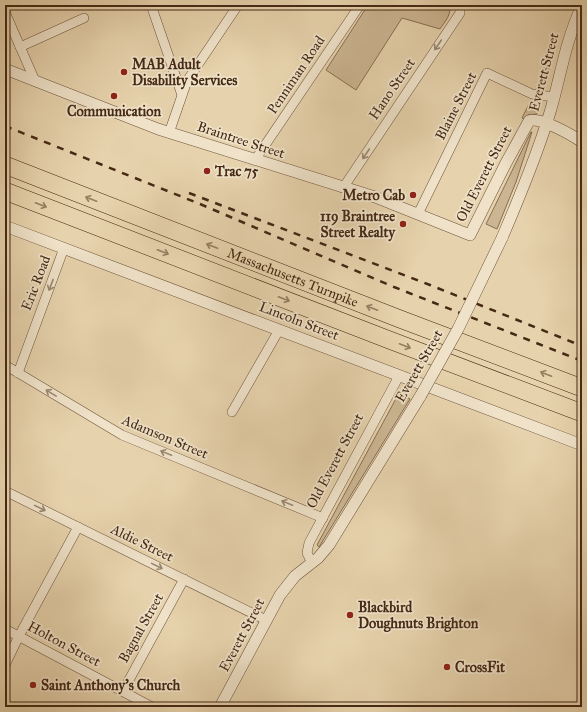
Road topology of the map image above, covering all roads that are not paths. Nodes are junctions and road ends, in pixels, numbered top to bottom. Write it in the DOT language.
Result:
graph roads {
  1 [pos="151,5"];
  2 [pos="238,5"];
  3 [pos="360,5"];
  4 [pos="582,6"];
  5 [pos="460,9"];
  6 [pos="5,12"];
  7 [pos="84,18"];
  8 [pos="20,47"];
  9 [pos="5,69"];
  10 [pos="35,80"];
  11 [pos="182,95"];
  12 [pos="554,97"];
  13 [pos="546,123"];
  14 [pos="169,132"];
  15 [pos="582,142"];
  16 [pos="255,160"];
  17 [pos="5,165"];
  18 [pos="343,188"];
  19 [pos="5,191"];
  20 [pos="418,214"];
  21 [pos="5,226"];
  22 [pos="470,235"];
  23 [pos="64,248"];
  24 [pos="279,330"];
  25 [pos="5,365"];
  26 [pos="18,373"];
  27 [pos="399,376"];
  28 [pos="582,388"];
  29 [pos="232,412"];
  30 [pos="582,413"];
  31 [pos="582,446"];
  32 [pos="5,491"];
  33 [pos="323,518"];
  34 [pos="78,527"];
  35 [pos="312,562"];
  36 [pos="184,579"];
  37 [pos="266,620"];
  38 [pos="5,629"];
  39 [pos="19,636"];
  40 [pos="5,665"];
  41 [pos="123,691"];
  42 [pos="152,707"];
  43 [pos="220,707"];
  1 -- 11 [label="street"];
  2 -- 11 [label="street"];
  3 -- 16 [label="street, Penniman Road"];
  4 -- 12 [label="street, Everett Street"];
  5 -- 18 [label="street, Hano Street, one-way"];
  6 -- 8 [label="street"];
  7 -- 8 [label="street"];
  8 -- 10 [label="street"];
  9 -- 10 [label="street, Braintree Street"];
  10 -- 14 [label="street, Braintree Street"];
  11 -- 14 [label="street"];
  12 -- 13 [label="street, Everett Street"];
  12 -- 20 [label="street, Blaine Street"];
  13 -- 15 [label="street"];
  13 -- 22 [label="street, Old Everett Street"];
  13 -- 35 [label="street, Everett Street, bridge"];
  14 -- 16 [label="street, Braintree Street"];
  16 -- 18 [label="street, Braintree Street"];
  28 -- 17 [label="highway, Massachusetts Turnpike, one-way"];
  18 -- 20 [label="street, Braintree Street"];
  19 -- 30 [label="highway, Massachusetts Turnpike, one-way"];
  20 -- 22 [label="street, Braintree Street"];
  21 -- 23 [label="street, Lincoln Street"];
  23 -- 24 [label="street, Lincoln Street"];
  23 -- 26 [label="street, Eric Road, one-way"];
  24 -- 27 [label="street, Lincoln Street"];
  24 -- 29 [label="street"];
  25 -- 26 [label="street, Adamson Street"];
  33 -- 26 [label="street, Adamson Street, one-way"];
  27 -- 31 [label="street, Lincoln Street"];
  27 -- 33 [label="street, Old Everett Street"];
  32 -- 34 [label="street, Aldie Street, one-way"];
  33 -- 35 [label="street, Old Everett Street"];
  34 -- 36 [label="street, Aldie Street, one-way"];
  34 -- 39 [label="street"];
  35 -- 37 [label="street, Everett Street"];
  36 -- 37 [label="street, Aldie Street"];
  36 -- 41 [label="street, Bagnal Street"];
  37 -- 43 [label="street, Everett Street"];
  38 -- 39 [label="street, Holton Street"];
  39 -- 40 [label="street"];
  39 -- 41 [label="street, Holton Street"];
  41 -- 42 [label="street, Holton Street"];
}
